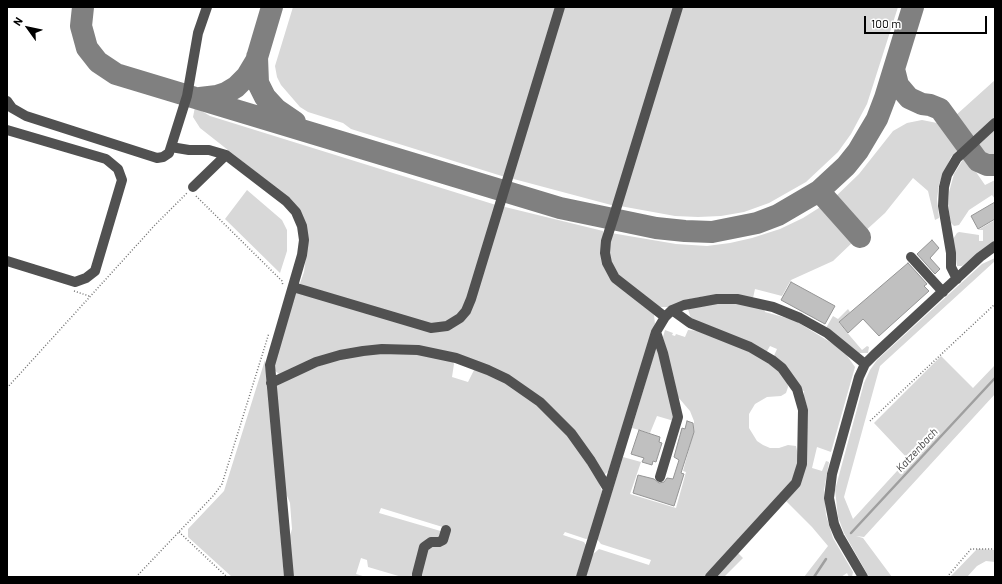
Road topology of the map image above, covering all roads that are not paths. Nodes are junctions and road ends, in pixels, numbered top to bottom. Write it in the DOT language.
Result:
graph roads {
  1 [pos="207,7"];
  2 [pos="560,7"];
  3 [pos="678,7"];
  4 [pos="7,101"];
  5 [pos="995,123"];
  6 [pos="7,130"];
  7 [pos="171,147"];
  8 [pos="226,155"];
  9 [pos="191,189"];
  10 [pos="992,251"];
  11 [pos="911,258"];
  12 [pos="7,262"];
  13 [pos="957,279"];
  14 [pos="288,287"];
  15 [pos="943,292"];
  16 [pos="668,314"];
  17 [pos="656,332"];
  18 [pos="865,364"];
  19 [pos="271,382"];
  20 [pos="660,477"];
  21 [pos="608,490"];
  22 [pos="446,530"];
  23 [pos="289,577"];
  24 [pos="417,577"];
  25 [pos="581,577"];
  26 [pos="710,577"];
  27 [pos="862,577"];
  1 -- 7 [label="street"];
  2 -- 14 [label="street"];
  3 -- 16 [label="street"];
  4 -- 7 [label="street"];
  5 -- 13 [label="street"];
  6 -- 12 [label="street"];
  7 -- 8 [label="street"];
  8 -- 9 [label="street"];
  8 -- 14 [label="street"];
  10 -- 13 [label="street"];
  11 -- 15 [label="street"];
  13 -- 15 [label="street"];
  14 -- 19 [label="street"];
  15 -- 18 [label="street"];
  16 -- 17 [label="street"];
  16 -- 18 [label="street"];
  16 -- 26 [label="street"];
  17 -- 20 [label="street"];
  17 -- 21 [label="street"];
  18 -- 27 [label="street"];
  19 -- 21 [label="street"];
  19 -- 23 [label="street"];
  21 -- 25 [label="street"];
  22 -- 24 [label="street"];
}
